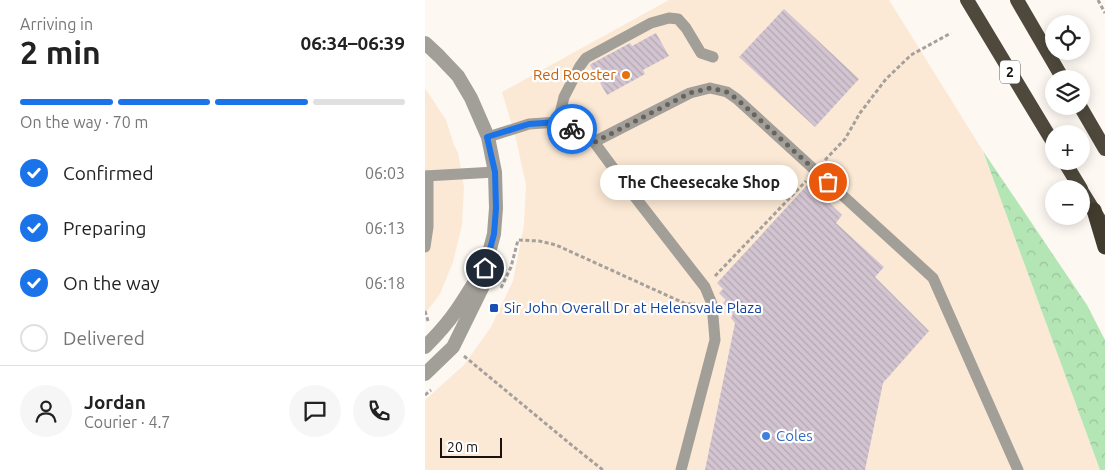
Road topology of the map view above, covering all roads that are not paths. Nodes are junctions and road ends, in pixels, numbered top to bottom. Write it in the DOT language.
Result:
graph roads {
  1 [pos="967,0"];
  2 [pos="1017,0"];
  3 [pos="425,43"];
  4 [pos="713,57"];
  5 [pos="1058,70"];
  6 [pos="1085,115"];
  7 [pos="558,122"];
  8 [pos="1045,129"];
  9 [pos="487,137"];
  10 [pos="595,142"];
  11 [pos="1104,147"];
  12 [pos="495,172"];
  13 [pos="427,176"];
  14 [pos="1090,204"];
  15 [pos="1094,210"];
  16 [pos="1105,229"];
  17 [pos="425,247"];
  18 [pos="1105,247"];
  19 [pos="485,268"];
  20 [pos="425,347"];
  21 [pos="425,374"];
  22 [pos="681,470"];
  23 [pos="1018,470"];
  1 -- 8 [label="highway, 2"];
  2 -- 5 [label="highway"];
  3 -- 9 [label="street"];
  4 -- 7 [label="lane"];
  6 -- 11 [label="highway"];
  7 -- 9 [label="lane"];
  7 -- 10 [label="lane"];
  9 -- 12 [label="street"];
  10 -- 22 [label="lane"];
  10 -- 23 [label="lane"];
  12 -- 13 [label="lane"];
  12 -- 19 [label="street"];
  13 -- 17 [label="lane"];
  14 -- 15 [label="highway"];
  15 -- 16 [label="highway"];
  15 -- 18 [label="highway"];
  19 -- 20 [label="street"];
  19 -- 21 [label="street"];
}
